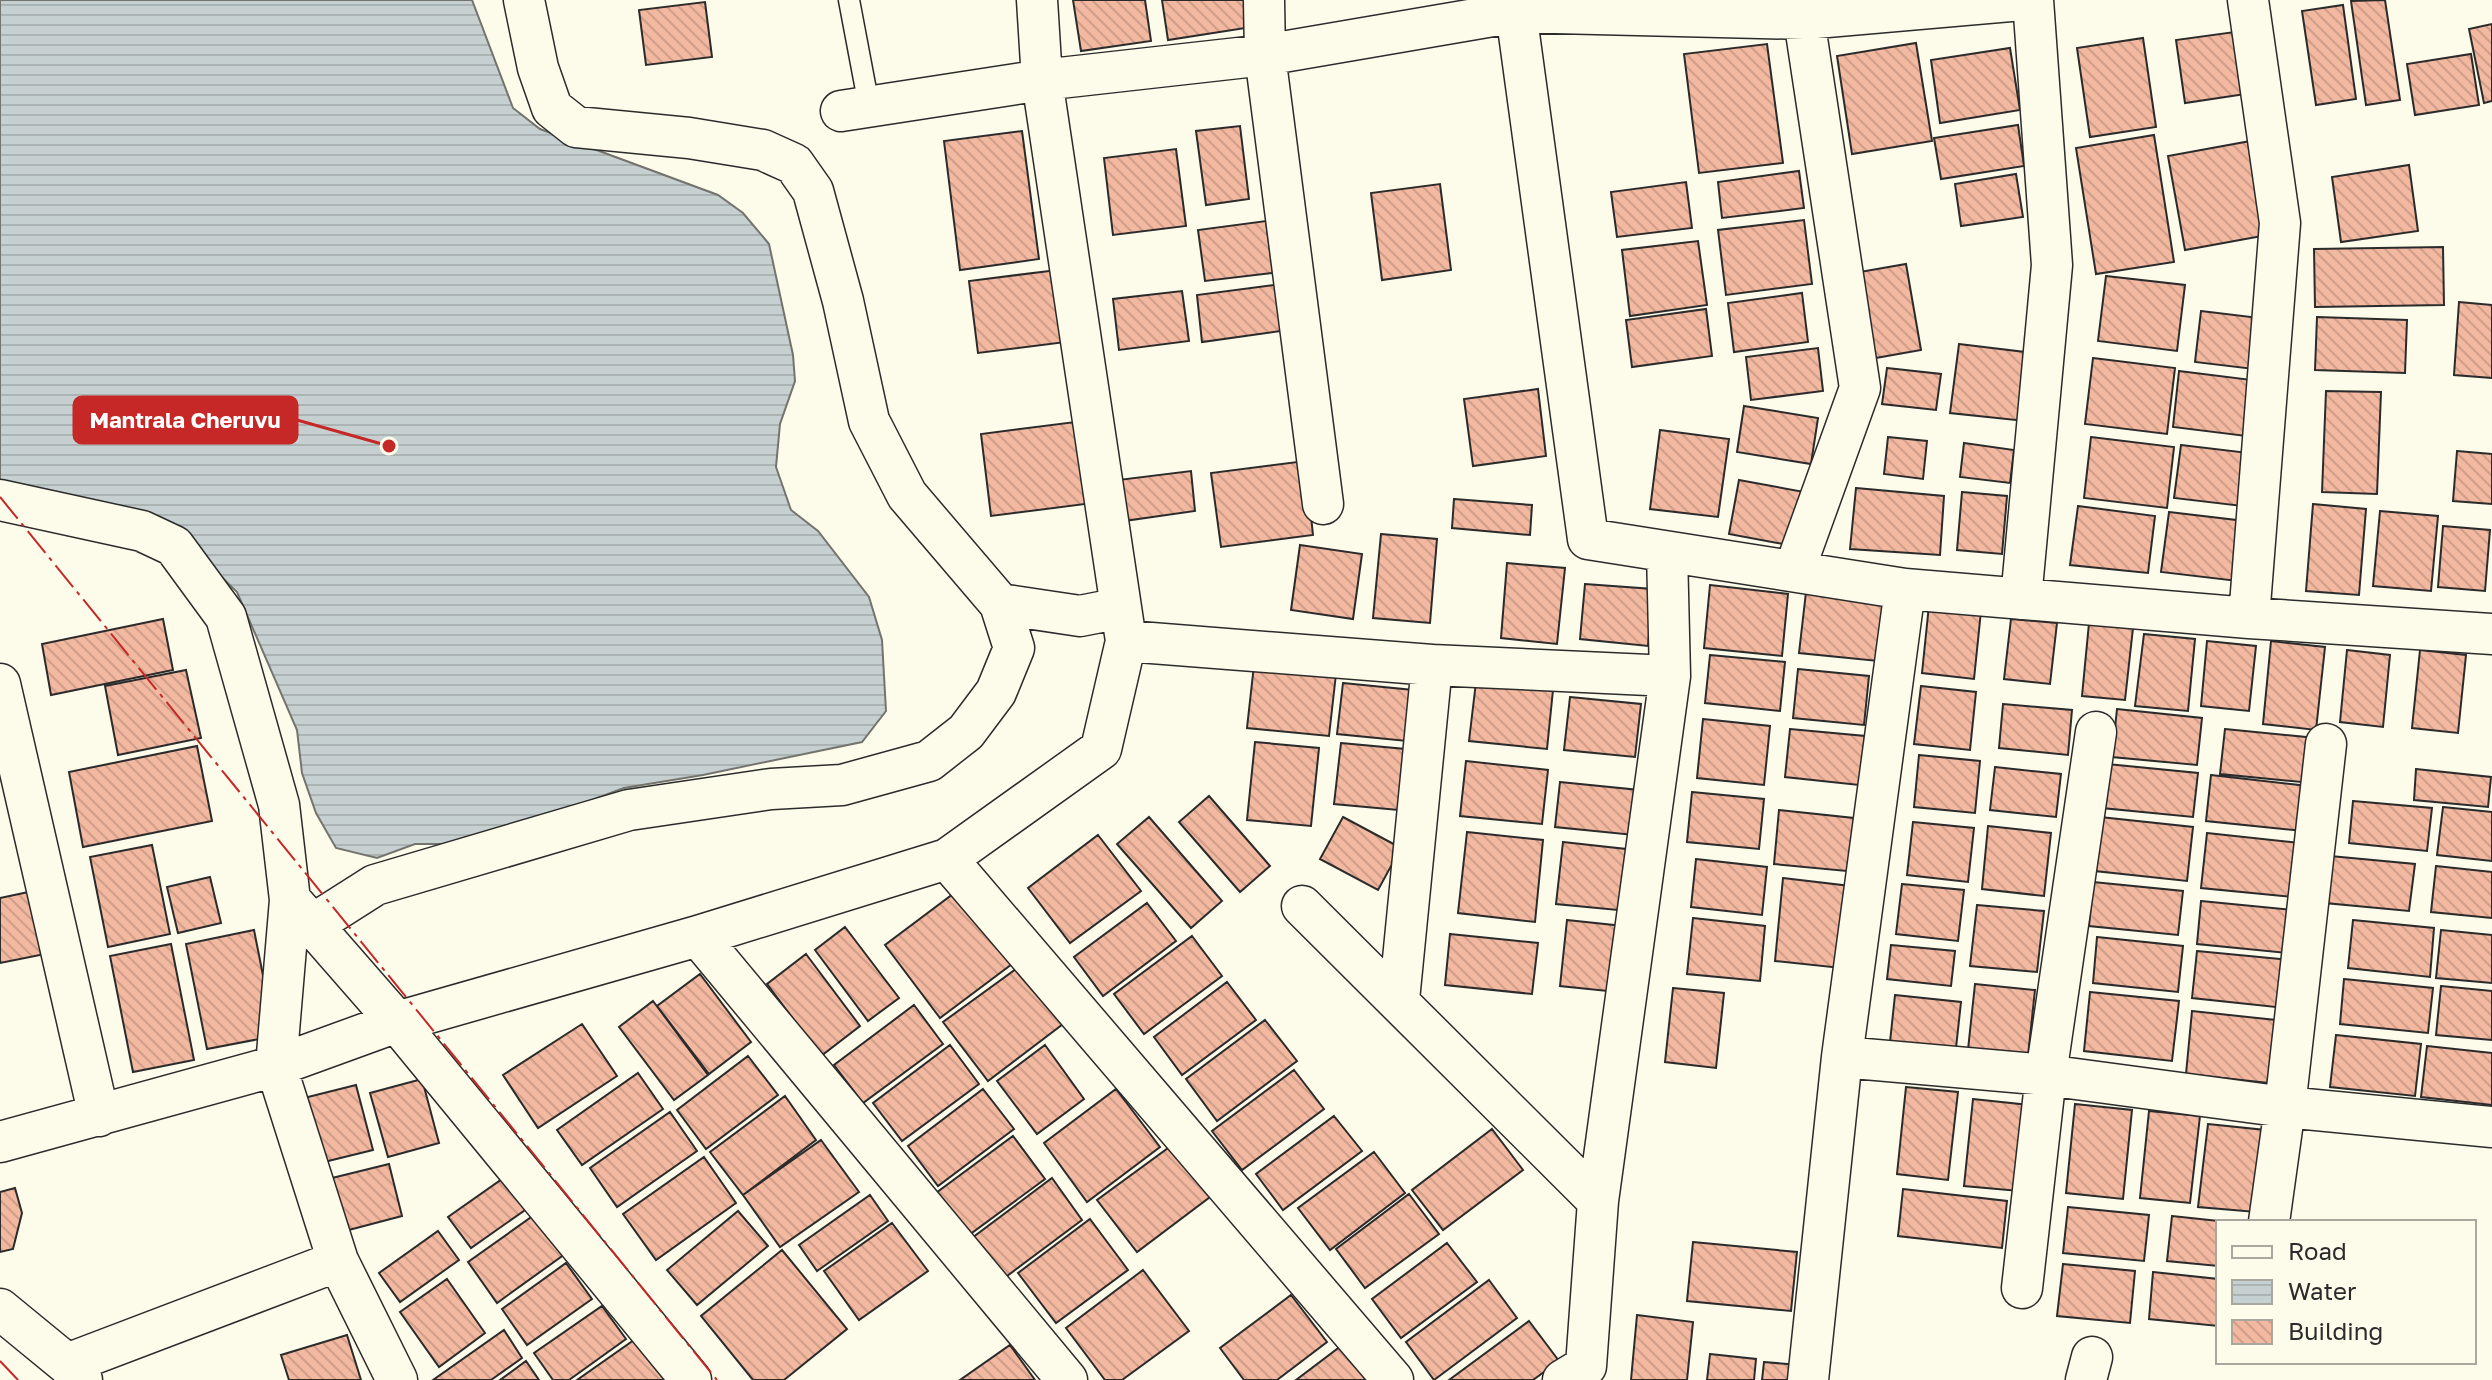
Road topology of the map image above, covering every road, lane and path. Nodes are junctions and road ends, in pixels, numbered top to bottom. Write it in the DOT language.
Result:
graph roads {
  1 [pos="524,0"];
  2 [pos="849,0"];
  3 [pos="1037,0"];
  4 [pos="1264,0"];
  5 [pos="2022,0"];
  6 [pos="2033,0"];
  7 [pos="2248,0"];
  8 [pos="1516,6"];
  9 [pos="1782,12"];
  10 [pos="1265,55"];
  11 [pos="1042,80"];
  12 [pos="855,108"];
  13 [pos="0,500"];
  14 [pos="1323,504"];
  15 [pos="1667,552"];
  16 [pos="1794,571"];
  17 [pos="1905,589"];
  18 [pos="2021,599"];
  19 [pos="1000,604"];
  20 [pos="2249,618"];
  21 [pos="1124,624"];
  22 [pos="2492,634"];
  23 [pos="1432,665"];
  24 [pos="1670,676"];
  25 [pos="0,684"];
  26 [pos="2096,732"];
  27 [pos="2326,744"];
  28 [pos="947,859"];
  29 [pos="1302,906"];
  30 [pos="301,912"];
  31 [pos="698,936"];
  32 [pos="1399,1000"];
  33 [pos="397,1022"];
  34 [pos="1842,1057"];
  35 [pos="276,1066"];
  36 [pos="2046,1075"];
  37 [pos="2285,1107"];
  38 [pos="99,1116"];
  39 [pos="2492,1127"];
  40 [pos="0,1142"];
  41 [pos="1598,1201"];
  42 [pos="2269,1220"];
  43 [pos="338,1261"];
  44 [pos="2022,1288"];
  45 [pos="0,1309"];
  46 [pos="75,1372"];
  47 [pos="1586,1375"];
  48 [pos="397,1380"];
  49 [pos="691,1380"];
  50 [pos="1067,1380"];
  51 [pos="1393,1380"];
  52 [pos="1808,1380"];
  1 -- 19 [label="street"];
  2 -- 12 [label="lane"];
  3 -- 11 [label="street"];
  4 -- 10 [label="street"];
  5 -- 9 [label="street"];
  6 -- 18 [label="street"];
  7 -- 20 [label="street"];
  8 -- 9 [label="street"];
  8 -- 10 [label="street"];
  8 -- 15 [label="street"];
  9 -- 16 [label="street"];
  10 -- 11 [label="street"];
  10 -- 14 [label="street"];
  11 -- 12 [label="street"];
  11 -- 21 [label="street"];
  13 -- 30 [label="street"];
  15 -- 16 [label="street"];
  15 -- 24 [label="street"];
  16 -- 17 [label="street"];
  17 -- 18 [label="street"];
  17 -- 34 [label="street"];
  18 -- 20 [label="street"];
  19 -- 21 [label="street"];
  19 -- 30 [label="street"];
  20 -- 22 [label="street"];
  21 -- 23 [label="street"];
  21 -- 28 [label="street"];
  23 -- 24 [label="street"];
  23 -- 32 [label="street"];
  24 -- 41 [label="street"];
  25 -- 38 [label="street"];
  26 -- 36 [label="street"];
  27 -- 37 [label="street"];
  28 -- 31 [label="street"];
  28 -- 51 [label="street"];
  29 -- 32 [label="street"];
  30 -- 33 [label="street"];
  30 -- 35 [label="street"];
  31 -- 33 [label="street"];
  31 -- 50 [label="street"];
  32 -- 41 [label="street"];
  33 -- 35 [label="street"];
  33 -- 49 [label="street"];
  34 -- 36 [label="street"];
  34 -- 52 [label="street"];
  35 -- 38 [label="street"];
  35 -- 43 [label="street"];
  36 -- 37 [label="street"];
  36 -- 44 [label="street"];
  37 -- 39 [label="street"];
  37 -- 42 [label="street"];
  38 -- 40 [label="street"];
  41 -- 47 [label="street"];
  43 -- 46 [label="street"];
  43 -- 48 [label="street"];
  45 -- 46 [label="street"];
}
